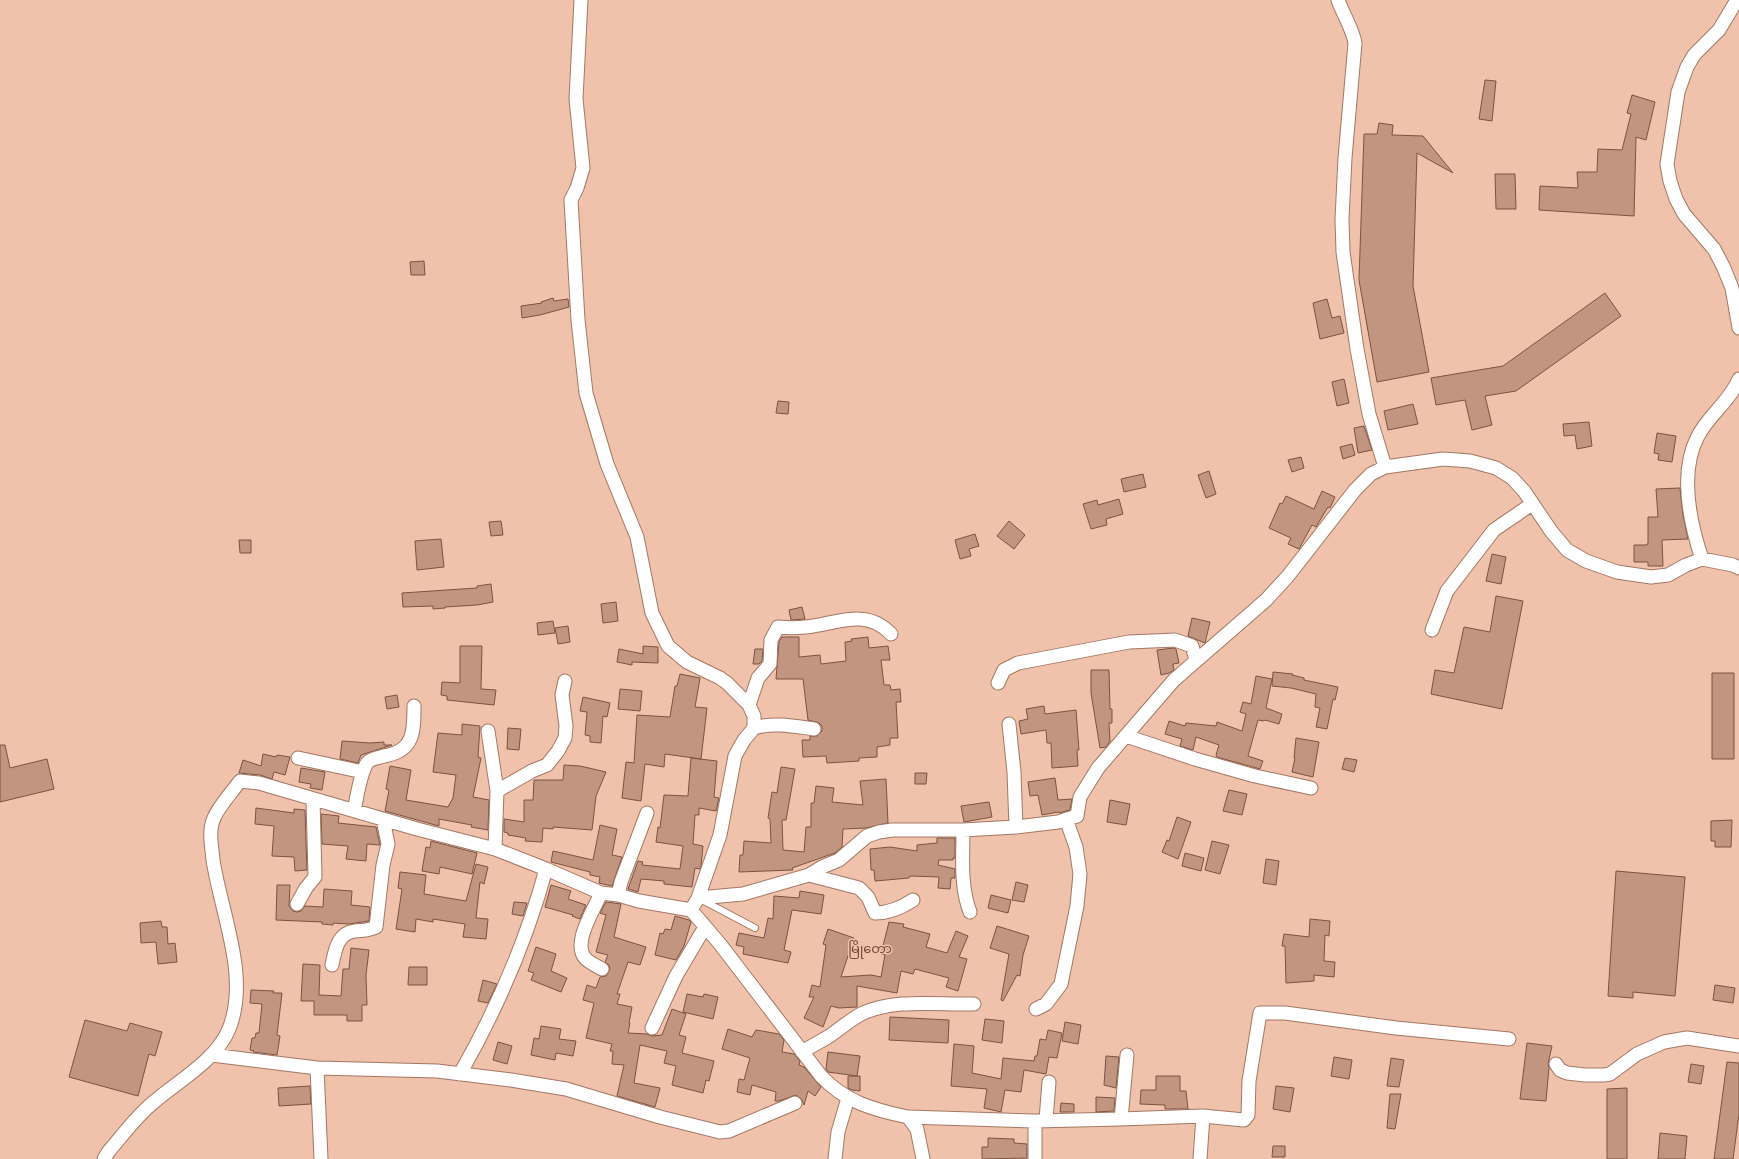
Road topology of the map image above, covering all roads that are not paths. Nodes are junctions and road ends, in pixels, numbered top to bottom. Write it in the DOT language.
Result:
graph roads {
  1 [pos="582,0"];
  2 [pos="1338,0"];
  3 [pos="1737,0"];
  4 [pos="1739,323"];
  5 [pos="1739,379"];
  6 [pos="1385,467"];
  7 [pos="1532,504"];
  8 [pos="1702,559"];
  9 [pos="1739,568"];
  10 [pos="1432,630"];
  11 [pos="891,634"];
  12 [pos="1196,660"];
  13 [pos="565,681"];
  14 [pos="998,683"];
  15 [pos="749,705"];
  16 [pos="414,706"];
  17 [pos="1009,724"];
  18 [pos="754,728"];
  19 [pos="814,729"];
  20 [pos="488,731"];
  21 [pos="1126,736"];
  22 [pos="298,758"];
  23 [pos="363,772"];
  24 [pos="1311,788"];
  25 [pos="497,792"];
  26 [pos="313,799"];
  27 [pos="354,811"];
  28 [pos="647,813"];
  29 [pos="383,819"];
  30 [pos="1066,819"];
  31 [pos="1016,827"];
  32 [pos="963,830"];
  33 [pos="495,849"];
  34 [pos="546,869"];
  35 [pos="809,875"];
  36 [pos="601,893"];
  37 [pos="618,895"];
  38 [pos="698,898"];
  39 [pos="913,900"];
  40 [pos="297,904"];
  41 [pos="691,910"];
  42 [pos="970,912"];
  43 [pos="705,927"];
  44 [pos="755,928"];
  45 [pos="332,965"];
  46 [pos="602,969"];
  47 [pos="974,1004"];
  48 [pos="1036,1009"];
  49 [pos="652,1028"];
  50 [pos="1509,1040"];
  51 [pos="1739,1046"];
  52 [pos="802,1052"];
  53 [pos="212,1055"];
  54 [pos="1127,1055"];
  55 [pos="1556,1064"];
  56 [pos="317,1068"];
  57 [pos="460,1074"];
  58 [pos="1050,1082"];
  59 [pos="848,1098"];
  60 [pos="795,1103"];
  61 [pos="1203,1116"];
  62 [pos="908,1117"];
  63 [pos="1121,1119"];
  64 [pos="1041,1121"];
  65 [pos="104,1159"];
  66 [pos="321,1159"];
  67 [pos="835,1159"];
  68 [pos="923,1159"];
  69 [pos="1035,1159"];
  70 [pos="1200,1159"];
  1 -- 15 [label="street"];
  2 -- 6 [label="street"];
  3 -- 4 [label="street"];
  5 -- 8 [label="street"];
  6 -- 7 [label="street"];
  6 -- 12 [label="street"];
  7 -- 8 [label="street"];
  7 -- 10 [label="street"];
  8 -- 9 [label="street"];
  11 -- 15 [label="street"];
  12 -- 14 [label="street"];
  12 -- 21 [label="street"];
  13 -- 25 [label="street"];
  15 -- 18 [label="street"];
  16 -- 23 [label="street"];
  17 -- 31 [label="street"];
  18 -- 19 [label="street"];
  18 -- 38 [label="street"];
  20 -- 25 [label="street"];
  21 -- 24 [label="street"];
  21 -- 30 [label="street"];
  22 -- 23 [label="street"];
  23 -- 27 [label="street"];
  25 -- 33 [label="street"];
  26 -- 27 [label="street"];
  26 -- 40 [label="street"];
  26 -- 53 [label="street"];
  27 -- 29 [label="street"];
  28 -- 37 [label="street"];
  29 -- 33 [label="street"];
  29 -- 45 [label="street"];
  30 -- 31 [label="street"];
  30 -- 48 [label="street"];
  31 -- 32 [label="street"];
  32 -- 35 [label="street"];
  32 -- 42 [label="street"];
  33 -- 34 [label="street"];
  34 -- 36 [label="street"];
  34 -- 57 [label="street"];
  35 -- 38 [label="street"];
  35 -- 39 [label="street"];
  36 -- 37 [label="street"];
  36 -- 46 [label="street"];
  37 -- 41 [label="street"];
  38 -- 41 [label="street"];
  38 -- 44 [label="lane"];
  41 -- 43 [label="street"];
  43 -- 49 [label="street"];
  43 -- 52 [label="street"];
  47 -- 52 [label="street"];
  50 -- 61 [label="street"];
  51 -- 55 [label="street"];
  52 -- 59 [label="street"];
  53 -- 56 [label="street"];
  53 -- 65 [label="street"];
  54 -- 63 [label="street"];
  56 -- 57 [label="street"];
  56 -- 66 [label="street"];
  57 -- 60 [label="street"];
  58 -- 64 [label="street"];
  59 -- 62 [label="street"];
  59 -- 67 [label="street"];
  61 -- 63 [label="street"];
  61 -- 70 [label="street"];
  62 -- 64 [label="street"];
  62 -- 68 [label="street"];
  63 -- 64 [label="street"];
  64 -- 69 [label="street"];
}
